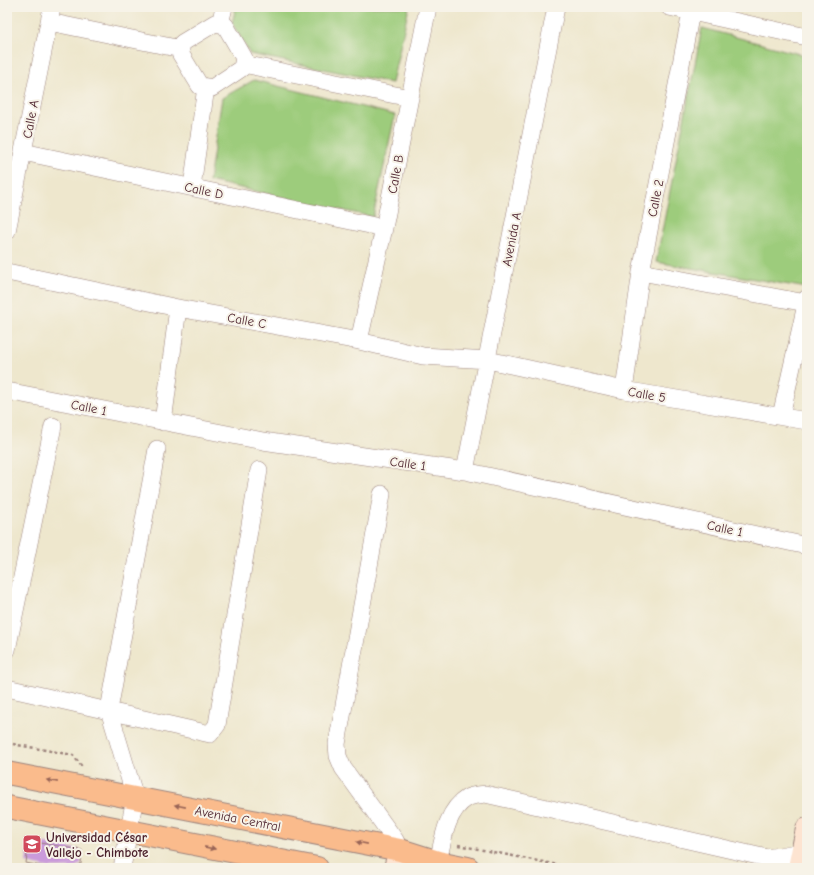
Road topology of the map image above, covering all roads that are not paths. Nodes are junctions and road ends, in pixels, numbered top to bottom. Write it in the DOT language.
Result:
graph roads {
  1 [pos="224,7"];
  2 [pos="428,7"];
  3 [pos="556,7"];
  4 [pos="669,7"];
  5 [pos="692,9"];
  6 [pos="51,15"];
  7 [pos="220,24"];
  8 [pos="807,37"];
  9 [pos="181,49"];
  10 [pos="243,64"];
  11 [pos="206,87"];
  12 [pos="410,98"];
  13 [pos="23,152"];
  14 [pos="192,187"];
  15 [pos="384,228"];
  16 [pos="7,231"];
  17 [pos="7,272"];
  18 [pos="641,272"];
  19 [pos="807,300"];
  20 [pos="178,308"];
  21 [pos="358,341"];
  22 [pos="488,360"];
  23 [pos="624,390"];
  24 [pos="7,391"];
  25 [pos="781,416"];
  26 [pos="807,421"];
  27 [pos="163,422"];
  28 [pos="53,426"];
  29 [pos="157,449"];
  30 [pos="259,470"];
  31 [pos="465,471"];
  32 [pos="382,494"];
  33 [pos="807,546"];
  34 [pos="7,650"];
  35 [pos="7,688"];
  36 [pos="109,710"];
  37 [pos="7,773"];
  38 [pos="135,797"];
  39 [pos="7,807"];
  40 [pos="807,829"];
  41 [pos="129,832"];
  42 [pos="398,859"];
  43 [pos="800,860"];
  44 [pos="437,865"];
  45 [pos="122,868"];
  46 [pos="317,868"];
  47 [pos="468,868"];
  1 -- 7 [label="street"];
  2 -- 12 [label="street, Calle B"];
  3 -- 22 [label="street, Avenida A"];
  4 -- 5 [label="street"];
  5 -- 8 [label="street"];
  5 -- 18 [label="street, Calle 2"];
  6 -- 9 [label="street"];
  6 -- 13 [label="street, Calle A"];
  7 -- 9 [label="street"];
  7 -- 10 [label="street"];
  9 -- 11 [label="street"];
  10 -- 11 [label="street"];
  10 -- 12 [label="street"];
  11 -- 14 [label="street"];
  12 -- 15 [label="street, Calle B"];
  13 -- 14 [label="street, Calle D"];
  13 -- 16 [label="street, Calle A"];
  14 -- 15 [label="street, Calle D"];
  15 -- 21 [label="street, Calle B"];
  17 -- 20 [label="street, Calle C"];
  18 -- 19 [label="street"];
  18 -- 23 [label="street, Calle 2"];
  19 -- 25 [label="street"];
  20 -- 21 [label="street, Calle C"];
  20 -- 27 [label="street"];
  21 -- 22 [label="street, Calle C"];
  22 -- 23 [label="street, Calle 5"];
  22 -- 31 [label="street, Avenida A"];
  23 -- 25 [label="street, Calle 5"];
  24 -- 27 [label="street, Calle 1"];
  25 -- 26 [label="street, Calle 5"];
  27 -- 31 [label="street, Calle 1"];
  28 -- 34 [label="street"];
  29 -- 36 [label="street"];
  30 -- 36 [label="street"];
  31 -- 33 [label="street, Calle 1"];
  32 -- 42 [label="street"];
  35 -- 36 [label="street"];
  36 -- 38 [label="street"];
  38 -- 37 [label="main road, Avenida Central, one-way"];
  38 -- 41 [label="street"];
  42 -- 38 [label="main road, Avenida Central, one-way"];
  39 -- 41 [label="main road"];
  40 -- 43 [label="main road"];
  41 -- 45 [label="street"];
  41 -- 46 [label="main road, one-way"];
  42 -- 44 [label="main road, Avenida Central"];
  43 -- 44 [label="street"];
  44 -- 47 [label="main road, Avenida Central"];
}
